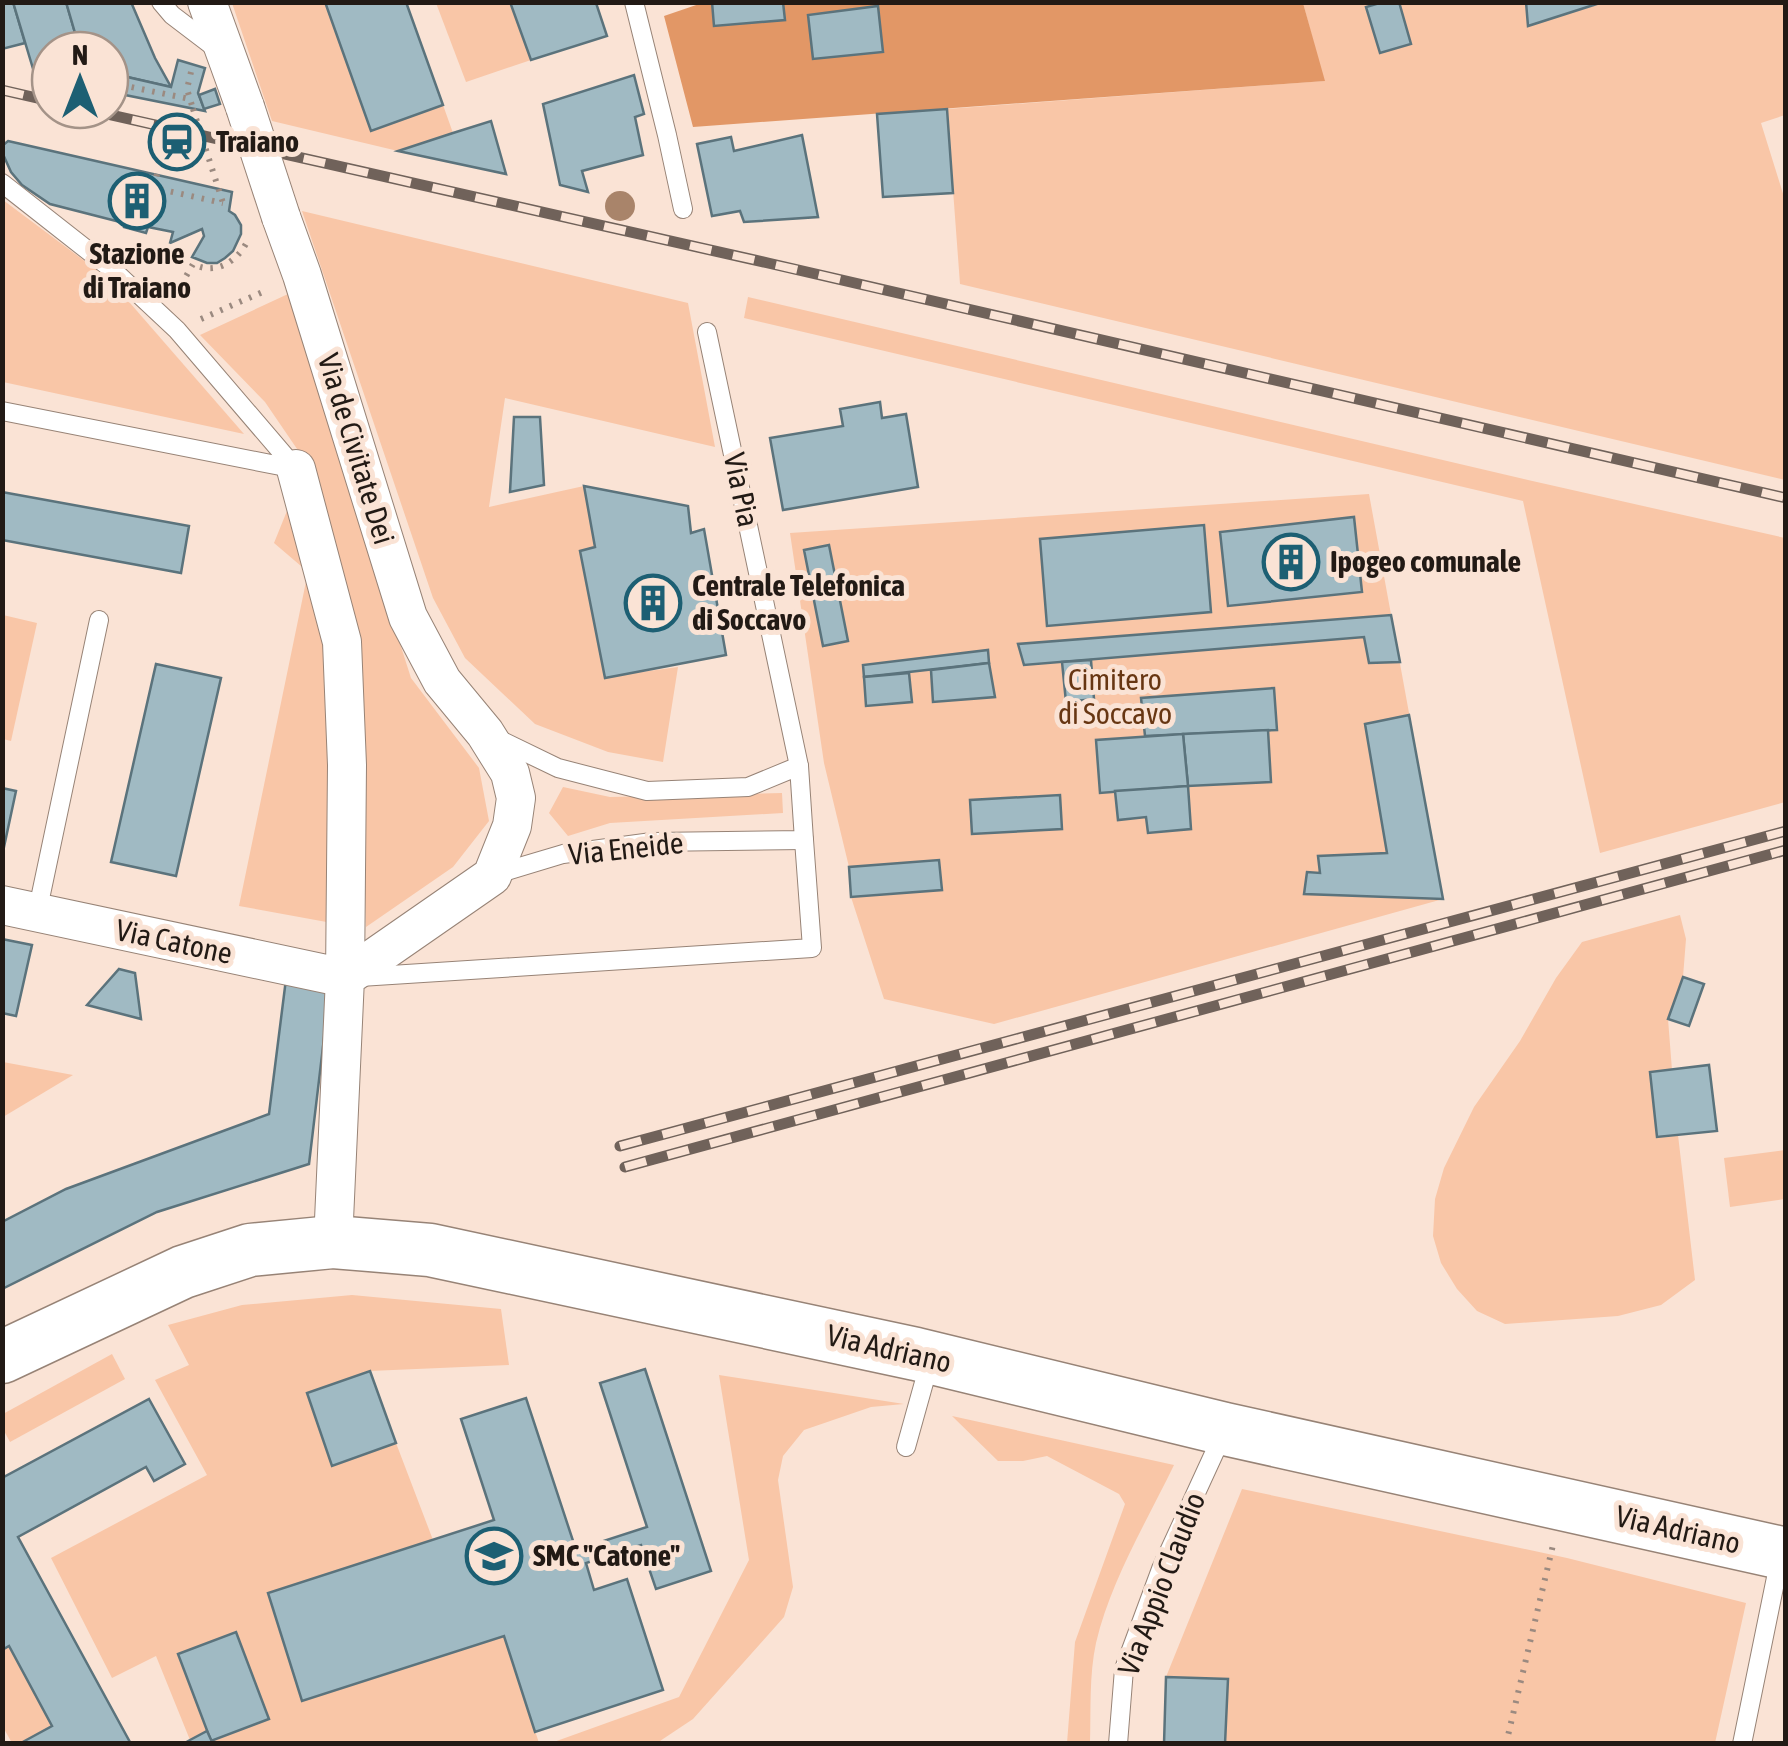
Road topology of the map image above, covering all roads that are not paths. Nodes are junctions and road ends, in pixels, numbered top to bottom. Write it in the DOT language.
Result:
graph roads {
  1 [pos="161,2"];
  2 [pos="207,2"];
  3 [pos="634,2"];
  4 [pos="226,57"];
  5 [pos="2,183"];
  6 [pos="683,209"];
  7 [pos="708,332"];
  8 [pos="2,412"];
  9 [pos="296,469"];
  10 [pos="99,620"];
  11 [pos="485,733"];
  12 [pos="798,766"];
  13 [pos="804,840"];
  14 [pos="492,876"];
  15 [pos="20,909"];
  16 [pos="345,978"];
  17 [pos="332,1242"];
  18 [pos="2,1357"];
  19 [pos="931,1358"];
  20 [pos="1225,1429"];
  21 [pos="906,1447"];
  22 [pos="1783,1553"];
  23 [pos="1118,1744"];
  24 [pos="1742,1744"];
  1 -- 4 [label="lane"];
  2 -- 4 [label="street, Via de Civitate Dei"];
  3 -- 6 [label="lane"];
  4 -- 11 [label="street, Via de Civitate Dei, bridge"];
  5 -- 9 [label="lane"];
  7 -- 12 [label="lane, Via Pia"];
  8 -- 9 [label="lane"];
  9 -- 16 [label="street"];
  10 -- 15 [label="lane"];
  11 -- 12 [label="lane, Via Eneide"];
  11 -- 14 [label="street, Via de Civitate Dei"];
  12 -- 13 [label="lane"];
  13 -- 14 [label="lane, Via Eneide"];
  13 -- 16 [label="lane"];
  14 -- 16 [label="street, Via Eneide"];
  15 -- 16 [label="street, Via Catone"];
  16 -- 17 [label="street"];
  17 -- 18 [label="street, Via Adriano"];
  17 -- 19 [label="street, Via Adriano"];
  19 -- 20 [label="street, Via Adriano"];
  19 -- 21 [label="lane"];
  20 -- 22 [label="street, Via Adriano"];
  20 -- 23 [label="lane, Via Appio Claudio"];
  22 -- 24 [label="lane"];
}
